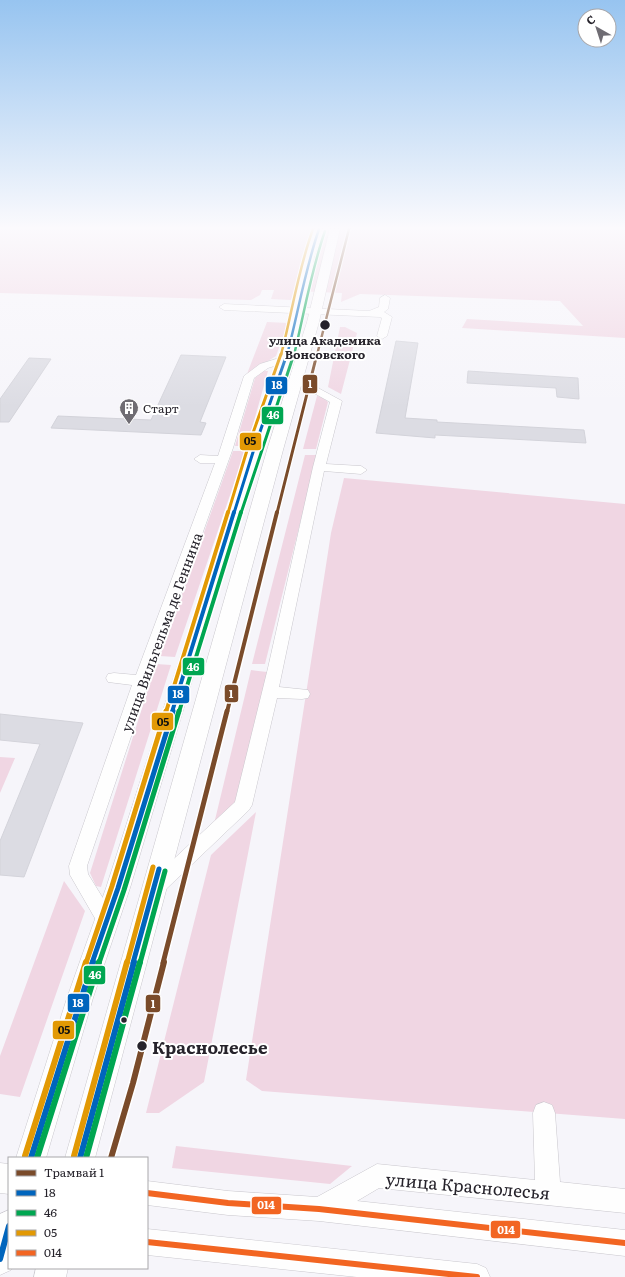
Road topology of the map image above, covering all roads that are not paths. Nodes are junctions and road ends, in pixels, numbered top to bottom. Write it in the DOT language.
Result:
graph roads {
  1 [pos="308,289"];
  2 [pos="315,289"];
  3 [pos="385,298"];
  4 [pos="224,307"];
  5 [pos="307,311"];
  6 [pos="372,313"];
  7 [pos="382,336"];
  8 [pos="286,359"];
  9 [pos="296,379"];
  10 [pos="200,459"];
  11 [pos="222,460"];
  12 [pos="319,467"];
  13 [pos="361,470"];
  14 [pos="114,678"];
  15 [pos="143,680"];
  16 [pos="270,692"];
  17 [pos="302,694"];
  18 [pos="152,890"];
  19 [pos="107,921"];
  20 [pos="544,1113"];
  21 [pos="30,1157"];
  22 [pos="80,1157"];
  23 [pos="548,1192"];
  24 [pos="148,1194"];
  25 [pos="625,1201"];
  26 [pos="319,1208"];
  27 [pos="8,1231"];
  28 [pos="148,1242"];
  29 [pos="625,1243"];
  30 [pos="0,1259"];
  31 [pos="477,1277"];
  1 -- 5 [label="main road"];
  2 -- 5 [label="main road"];
  3 -- 6 [label="street"];
  4 -- 5 [label="street"];
  5 -- 6 [label="street"];
  5 -- 8 [label="main road"];
  5 -- 9 [label="main road"];
  6 -- 7 [label="street"];
  8 -- 11 [label="street, улица Вильгельма де Геннина"];
  8 -- 19 [label="main road"];
  9 -- 12 [label="street"];
  9 -- 18 [label="main road"];
  10 -- 11 [label="street"];
  11 -- 15 [label="street, улица Вильгельма де Геннина"];
  12 -- 13 [label="street"];
  12 -- 16 [label="street"];
  14 -- 15 [label="street"];
  15 -- 19 [label="street, улица Вильгельма де Геннина"];
  16 -- 17 [label="street"];
  16 -- 18 [label="street"];
  18 -- 22 [label="main road"];
  19 -- 21 [label="main road"];
  20 -- 23 [label="street"];
  23 -- 25 [label="street, улица Краснолесья"];
  23 -- 26 [label="street, улица Краснолесья"];
  24 -- 26 [label="street"];
  26 -- 29 [label="street"];
  27 -- 30 [label="main road"];
  28 -- 31 [label="street"];
}
